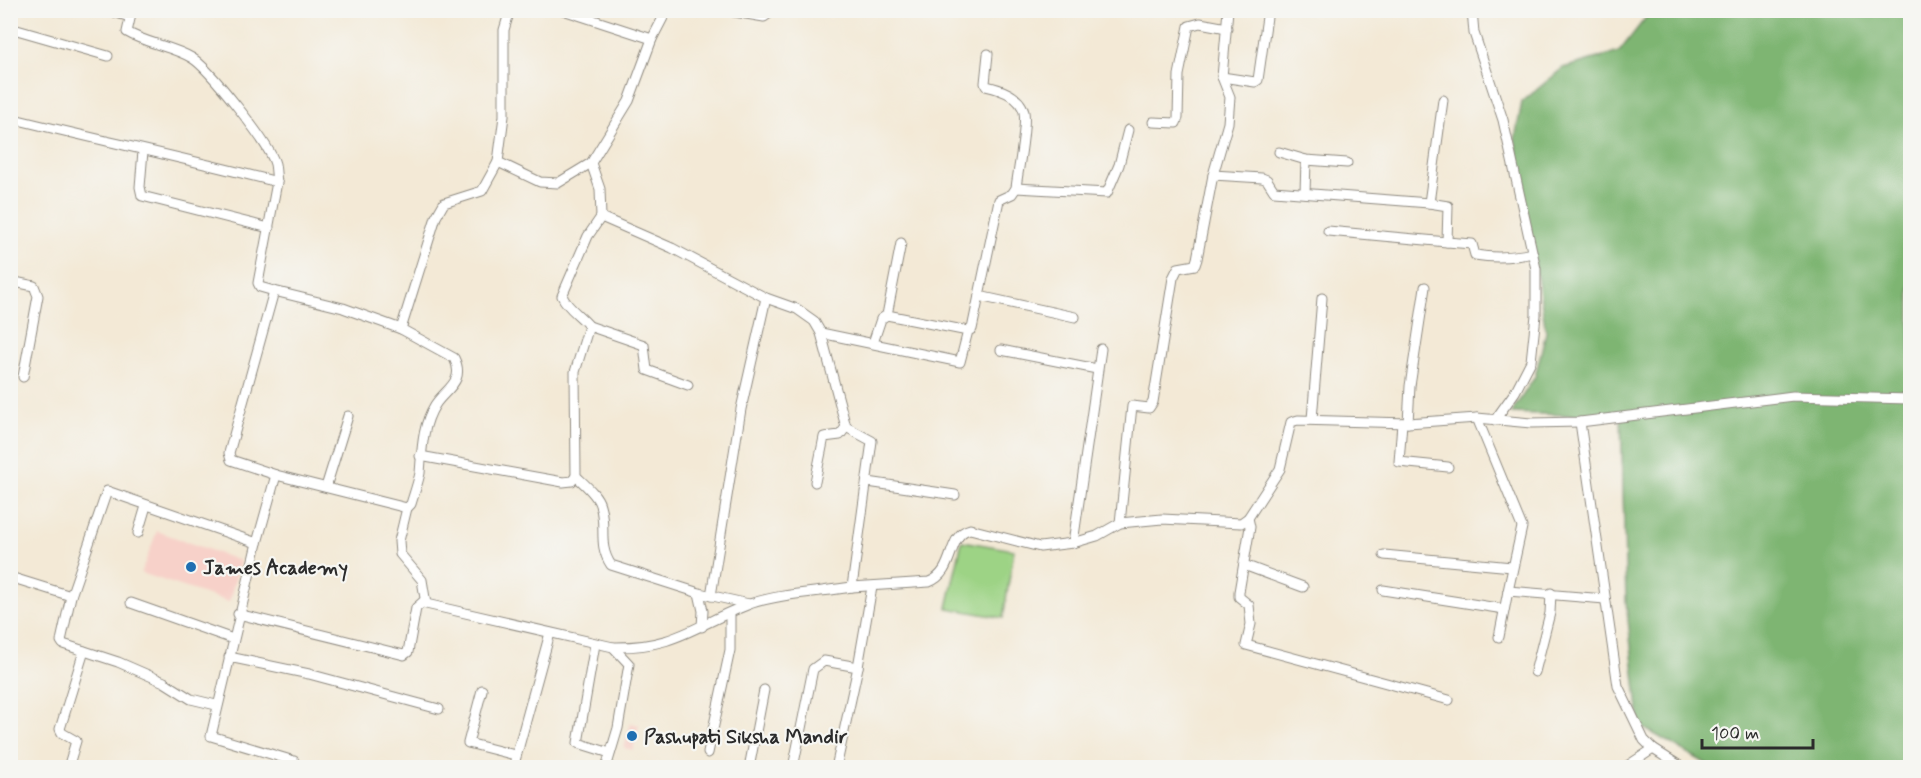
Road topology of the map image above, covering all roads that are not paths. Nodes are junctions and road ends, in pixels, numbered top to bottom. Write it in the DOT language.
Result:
graph roads {
  1 [pos="107,10"];
  2 [pos="510,10"];
  3 [pos="563,10"];
  4 [pos="667,10"];
  5 [pos="723,10"];
  6 [pos="774,10"];
  7 [pos="1228,10"];
  8 [pos="1268,10"];
  9 [pos="1472,10"];
  10 [pos="744,13"];
  11 [pos="131,14"];
  12 [pos="10,28"];
  13 [pos="1227,28"];
  14 [pos="652,39"];
  15 [pos="988,54"];
  16 [pos="108,56"];
  17 [pos="1222,77"];
  18 [pos="1443,100"];
  19 [pos="10,118"];
  20 [pos="1153,122"];
  21 [pos="1128,130"];
  22 [pos="143,151"];
  23 [pos="1279,152"];
  24 [pos="1306,160"];
  25 [pos="498,162"];
  26 [pos="591,163"];
  27 [pos="1347,163"];
  28 [pos="1213,175"];
  29 [pos="277,182"];
  30 [pos="1016,188"];
  31 [pos="1305,193"];
  32 [pos="1429,203"];
  33 [pos="601,217"];
  34 [pos="269,228"];
  35 [pos="1328,231"];
  36 [pos="1447,242"];
  37 [pos="901,243"];
  38 [pos="1532,253"];
  39 [pos="10,281"];
  40 [pos="1425,287"];
  41 [pos="274,291"];
  42 [pos="979,296"];
  43 [pos="766,298"];
  44 [pos="1322,298"];
  45 [pos="887,315"];
  46 [pos="1075,317"];
  47 [pos="589,326"];
  48 [pos="401,329"];
  49 [pos="968,332"];
  50 [pos="821,333"];
  51 [pos="873,343"];
  52 [pos="1101,349"];
  53 [pos="1001,350"];
  54 [pos="1097,369"];
  55 [pos="23,376"];
  56 [pos="688,385"];
  57 [pos="1911,399"];
  58 [pos="348,416"];
  59 [pos="1477,418"];
  60 [pos="1312,419"];
  61 [pos="1495,420"];
  62 [pos="1580,422"];
  63 [pos="1405,423"];
  64 [pos="846,427"];
  65 [pos="420,456"];
  66 [pos="1448,467"];
  67 [pos="276,475"];
  68 [pos="576,476"];
  69 [pos="815,482"];
  70 [pos="868,482"];
  71 [pos="326,487"];
  72 [pos="955,495"];
  73 [pos="146,506"];
  74 [pos="407,508"];
  75 [pos="1248,518"];
  76 [pos="1120,523"];
  77 [pos="138,533"];
  78 [pos="257,543"];
  79 [pos="1073,543"];
  80 [pos="1384,555"];
  81 [pos="1244,565"];
  82 [pos="1512,567"];
  83 [pos="10,577"];
  84 [pos="852,587"];
  85 [pos="872,587"];
  86 [pos="1303,587"];
  87 [pos="1383,590"];
  88 [pos="1508,591"];
  89 [pos="699,593"];
  90 [pos="1551,593"];
  91 [pos="71,596"];
  92 [pos="711,596"];
  93 [pos="1605,599"];
  94 [pos="424,601"];
  95 [pos="131,603"];
  96 [pos="749,604"];
  97 [pos="1504,609"];
  98 [pos="238,614"];
  99 [pos="730,614"];
  100 [pos="702,627"];
  101 [pos="550,633"];
  102 [pos="1499,637"];
  103 [pos="233,639"];
  104 [pos="595,644"];
  105 [pos="613,647"];
  106 [pos="642,647"];
  107 [pos="84,651"];
  108 [pos="229,657"];
  109 [pos="629,664"];
  110 [pos="858,667"];
  111 [pos="1535,672"];
  112 [pos="482,690"];
  113 [pos="764,690"];
  114 [pos="1449,700"];
  115 [pos="216,705"];
  116 [pos="439,709"];
  117 [pos="1653,749"];
  118 [pos="610,753"];
  119 [pos="708,753"];
  120 [pos="515,755"];
  121 [pos="68,768"];
  122 [pos="296,768"];
  123 [pos="513,768"];
  124 [pos="606,768"];
  125 [pos="749,768"];
  126 [pos="794,768"];
  127 [pos="836,768"];
  128 [pos="1623,768"];
  129 [pos="1683,768"];
  1 -- 11 [label="street"];
  2 -- 25 [label="street"];
  3 -- 14 [label="street"];
  4 -- 14 [label="street"];
  5 -- 10 [label="street"];
  6 -- 10 [label="street"];
  7 -- 13 [label="street"];
  8 -- 17 [label="street"];
  9 -- 38 [label="street"];
  11 -- 29 [label="street"];
  12 -- 16 [label="street"];
  13 -- 17 [label="street"];
  13 -- 20 [label="street"];
  14 -- 26 [label="street"];
  15 -- 30 [label="street"];
  17 -- 28 [label="street"];
  18 -- 32 [label="street"];
  19 -- 22 [label="street"];
  21 -- 30 [label="street"];
  22 -- 29 [label="street"];
  22 -- 34 [label="street"];
  23 -- 24 [label="street"];
  24 -- 27 [label="street"];
  24 -- 31 [label="street"];
  25 -- 26 [label="street"];
  25 -- 48 [label="street"];
  26 -- 33 [label="street"];
  28 -- 31 [label="street"];
  28 -- 76 [label="street"];
  29 -- 34 [label="street"];
  30 -- 42 [label="street"];
  31 -- 32 [label="street"];
  32 -- 36 [label="street"];
  33 -- 43 [label="street"];
  33 -- 47 [label="street"];
  34 -- 41 [label="street"];
  35 -- 36 [label="street"];
  36 -- 38 [label="street"];
  37 -- 45 [label="street"];
  38 -- 61 [label="street"];
  39 -- 55 [label="street"];
  40 -- 63 [label="street"];
  41 -- 48 [label="street"];
  41 -- 67 [label="street"];
  42 -- 46 [label="street"];
  42 -- 49 [label="street"];
  43 -- 50 [label="street"];
  43 -- 92 [label="street"];
  44 -- 60 [label="street"];
  45 -- 49 [label="street"];
  45 -- 51 [label="street"];
  47 -- 56 [label="street"];
  47 -- 68 [label="street"];
  48 -- 65 [label="street"];
  49 -- 51 [label="street"];
  50 -- 51 [label="street"];
  50 -- 64 [label="street"];
  52 -- 54 [label="street"];
  53 -- 54 [label="street"];
  54 -- 79 [label="street"];
  57 -- 62 [label="street"];
  58 -- 71 [label="street"];
  59 -- 61 [label="street"];
  59 -- 63 [label="street"];
  59 -- 82 [label="street"];
  60 -- 63 [label="street"];
  60 -- 75 [label="street"];
  61 -- 62 [label="street"];
  62 -- 93 [label="street"];
  63 -- 66 [label="street"];
  64 -- 69 [label="street"];
  64 -- 70 [label="street"];
  65 -- 68 [label="street"];
  65 -- 74 [label="street"];
  67 -- 71 [label="street"];
  67 -- 78 [label="street"];
  68 -- 89 [label="street"];
  70 -- 72 [label="street"];
  70 -- 84 [label="street"];
  71 -- 74 [label="street"];
  73 -- 77 [label="street"];
  73 -- 78 [label="street"];
  73 -- 91 [label="street"];
  74 -- 94 [label="street"];
  75 -- 76 [label="street"];
  75 -- 81 [label="street"];
  76 -- 79 [label="street"];
  78 -- 98 [label="street"];
  79 -- 85 [label="street"];
  80 -- 82 [label="street"];
  81 -- 86 [label="street"];
  81 -- 114 [label="street"];
  82 -- 88 [label="street"];
  83 -- 91 [label="street"];
  84 -- 85 [label="street"];
  84 -- 96 [label="street"];
  85 -- 110 [label="street"];
  87 -- 97 [label="street"];
  88 -- 90 [label="street"];
  88 -- 97 [label="street"];
  89 -- 92 [label="street"];
  89 -- 100 [label="street"];
  90 -- 93 [label="street"];
  90 -- 111 [label="street"];
  91 -- 107 [label="street"];
  92 -- 96 [label="street"];
  93 -- 117 [label="street"];
  94 -- 98 [label="street"];
  94 -- 101 [label="street"];
  95 -- 103 [label="street"];
  96 -- 99 [label="street"];
  97 -- 102 [label="street"];
  98 -- 103 [label="street"];
  99 -- 100 [label="street"];
  99 -- 119 [label="street"];
  100 -- 106 [label="street"];
  101 -- 104 [label="street"];
  101 -- 120 [label="street"];
  103 -- 108 [label="street"];
  104 -- 105 [label="street"];
  104 -- 118 [label="street"];
  105 -- 106 [label="street"];
  105 -- 109 [label="street"];
  106 -- 109 [label="street"];
  107 -- 115 [label="street"];
  107 -- 121 [label="street"];
  108 -- 115 [label="street"];
  108 -- 116 [label="street"];
  109 -- 118 [label="street"];
  110 -- 126 [label="street"];
  110 -- 127 [label="street"];
  112 -- 120 [label="street"];
  113 -- 125 [label="street"];
  115 -- 122 [label="street"];
  117 -- 128 [label="street"];
  117 -- 129 [label="street"];
  118 -- 124 [label="street"];
  120 -- 123 [label="street"];
}
